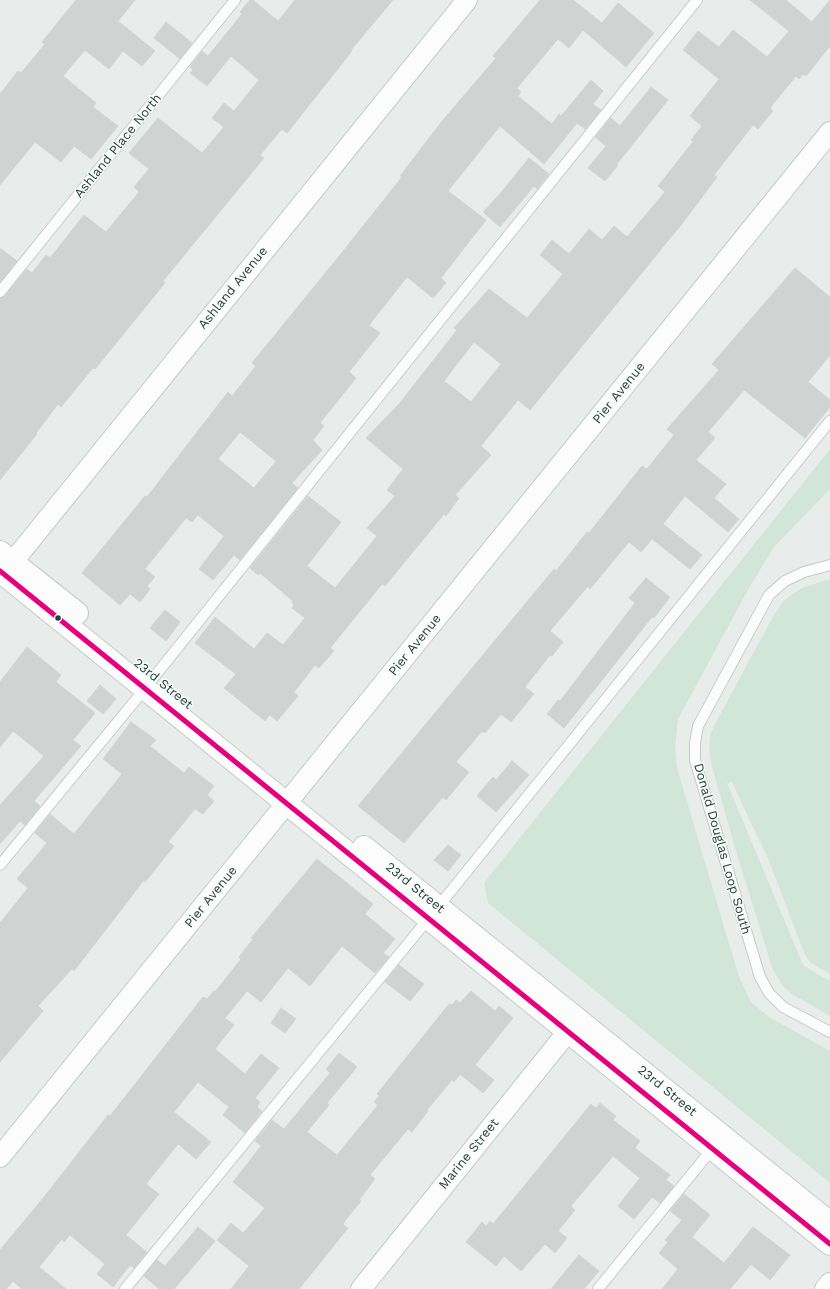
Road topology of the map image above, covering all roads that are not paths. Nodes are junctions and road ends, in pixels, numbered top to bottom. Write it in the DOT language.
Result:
graph roads {
  1 [pos="235,0"];
  2 [pos="467,0"];
  3 [pos="697,0"];
  4 [pos="830,132"];
  5 [pos="0,292"];
  6 [pos="830,421"];
  7 [pos="830,565"];
  8 [pos="3,567"];
  9 [pos="149,682"];
  10 [pos="291,798"];
  11 [pos="0,865"];
  12 [pos="434,913"];
  13 [pos="573,1025"];
  14 [pos="830,1032"];
  15 [pos="717,1142"];
  16 [pos="0,1157"];
  17 [pos="830,1223"];
  18 [pos="830,1244"];
  19 [pos="830,1283"];
  20 [pos="125,1289"];
  21 [pos="361,1289"];
  22 [pos="598,1289"];
  23 [pos="825,1289"];
  1 -- 5 [label="lane, Ashland Place North"];
  2 -- 8 [label="street, Ashland Avenue"];
  3 -- 9 [label="lane"];
  4 -- 10 [label="street, Pier Avenue"];
  6 -- 12 [label="lane"];
  7 -- 14 [label="lane, Donald Douglas Loop South"];
  8 -- 9 [label="street, 23rd Street"];
  9 -- 10 [label="street, 23rd Street"];
  9 -- 11 [label="lane"];
  10 -- 12 [label="street, 23rd Street"];
  10 -- 16 [label="street, Pier Avenue"];
  12 -- 13 [label="street, 23rd Street"];
  12 -- 20 [label="lane"];
  13 -- 15 [label="street, 23rd Street"];
  13 -- 21 [label="street, Marine Street"];
  15 -- 17 [label="street, 23rd Street"];
  15 -- 18 [label="street, 23rd Street"];
  15 -- 22 [label="lane"];
  19 -- 23 [label="street"];
}
